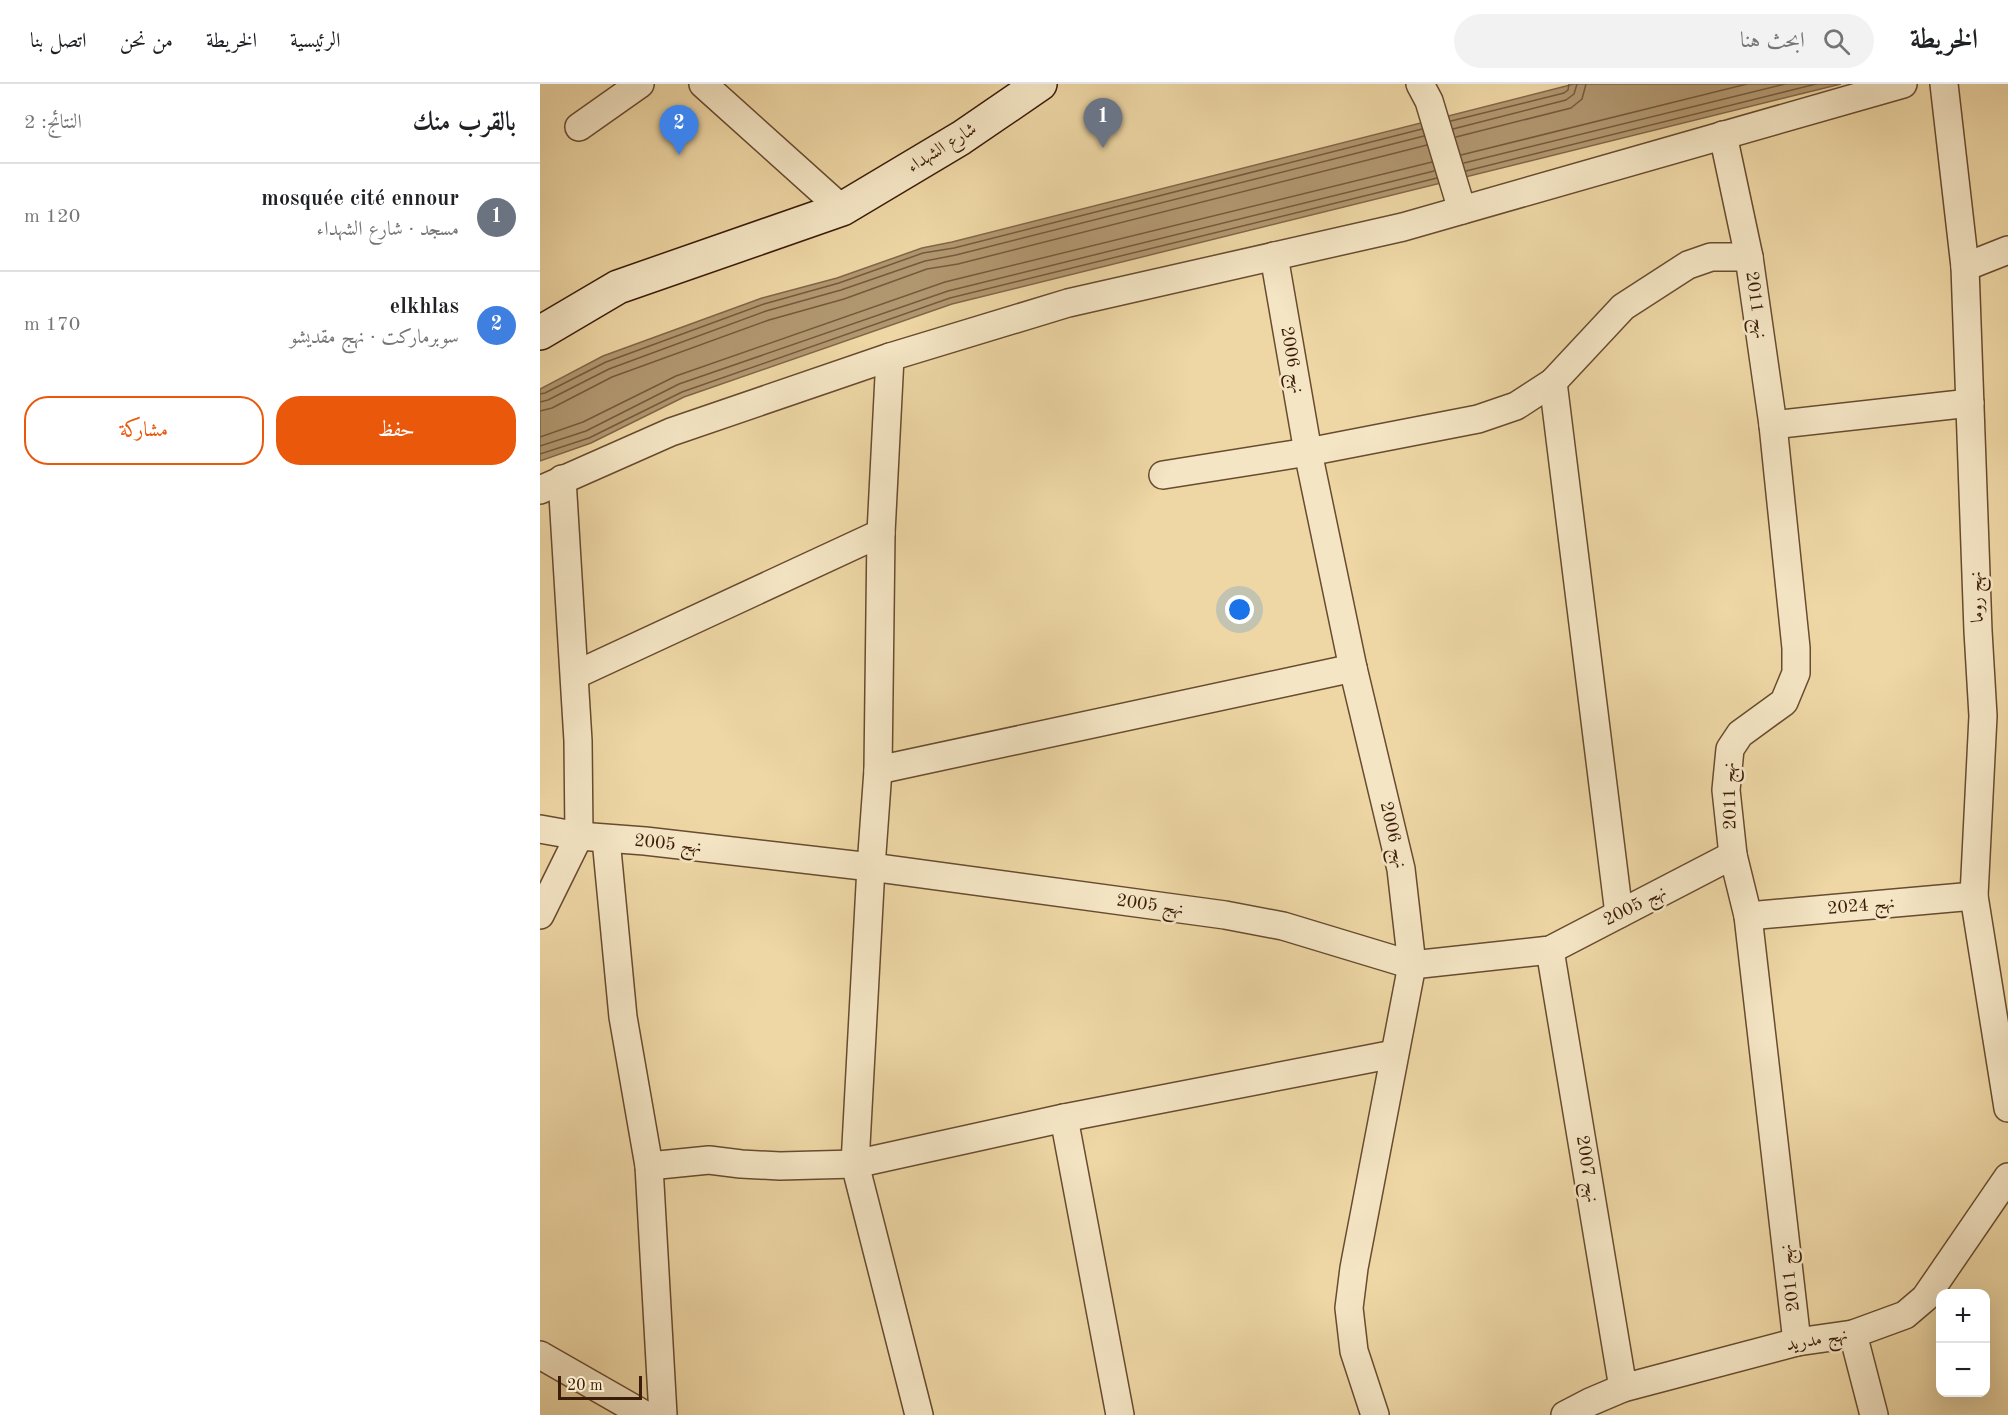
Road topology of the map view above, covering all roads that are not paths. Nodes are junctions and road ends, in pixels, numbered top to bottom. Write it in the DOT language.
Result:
graph roads {
  1 [pos="640,84"];
  2 [pos="704,84"];
  3 [pos="1040,84"];
  4 [pos="1904,84"];
  5 [pos="1944,84"];
  6 [pos="1424,92"];
  7 [pos="579,127"];
  8 [pos="1723,135"];
  9 [pos="1460,203"];
  10 [pos="842,209"];
  11 [pos="2008,250"];
  12 [pos="1274,256"];
  13 [pos="1749,257"];
  14 [pos="1965,267"];
  15 [pos="540,333"];
  16 [pos="890,357"];
  17 [pos="1553,382"];
  18 [pos="1970,403"];
  19 [pos="1773,425"];
  20 [pos="1308,452"];
  21 [pos="1163,475"];
  22 [pos="551,485"];
  23 [pos="881,533"];
  24 [pos="1353,668"];
  25 [pos="575,675"];
  26 [pos="1996,715"];
  27 [pos="878,770"];
  28 [pos="540,829"];
  29 [pos="579,836"];
  30 [pos="606,839"];
  31 [pos="1733,855"];
  32 [pos="871,867"];
  33 [pos="1974,896"];
  34 [pos="1619,914"];
  35 [pos="540,915"];
  36 [pos="1748,916"];
  37 [pos="1550,950"];
  38 [pos="1412,965"];
  39 [pos="1394,1054"];
  40 [pos="2008,1108"];
  41 [pos="1064,1118"];
  42 [pos="855,1164"];
  43 [pos="649,1166"];
  44 [pos="2008,1177"];
  45 [pos="1852,1334"];
  46 [pos="1797,1342"];
  47 [pos="540,1355"];
  48 [pos="1623,1388"];
  49 [pos="1593,1408"];
  50 [pos="645,1415"];
  51 [pos="663,1415"];
  52 [pos="919,1415"];
  53 [pos="1120,1415"];
  54 [pos="1375,1415"];
  55 [pos="1565,1415"];
  56 [pos="1874,1415"];
  1 -- 7 [label="street"];
  2 -- 10 [label="street"];
  3 -- 10 [label="main road, شارع الشهداء"];
  4 -- 8 [label="street"];
  5 -- 14 [label="street, نهج روما"];
  6 -- 9 [label="street"];
  8 -- 9 [label="street"];
  8 -- 13 [label="street, نهج 2011"];
  9 -- 12 [label="street"];
  10 -- 15 [label="main road, شارع الشهداء"];
  11 -- 14 [label="street"];
  12 -- 16 [label="street"];
  12 -- 20 [label="street, نهج 2006"];
  13 -- 17 [label="street"];
  13 -- 19 [label="street, نهج 2011"];
  14 -- 18 [label="street, نهج روما"];
  16 -- 22 [label="street"];
  16 -- 23 [label="street"];
  17 -- 20 [label="street"];
  17 -- 34 [label="street"];
  18 -- 19 [label="street"];
  18 -- 26 [label="street, نهج روما"];
  19 -- 31 [label="street, نهج 2011"];
  20 -- 21 [label="street"];
  20 -- 24 [label="street, نهج 2006"];
  22 -- 25 [label="street"];
  23 -- 25 [label="street"];
  23 -- 27 [label="street"];
  24 -- 27 [label="street"];
  24 -- 38 [label="street, نهج 2006"];
  25 -- 29 [label="street"];
  26 -- 33 [label="street, نهج روما"];
  27 -- 32 [label="street"];
  28 -- 29 [label="street, نهج 2005"];
  29 -- 30 [label="street, نهج 2005"];
  29 -- 35 [label="street"];
  30 -- 32 [label="street, نهج 2005"];
  30 -- 43 [label="street"];
  31 -- 34 [label="street, نهج 2005"];
  31 -- 36 [label="street, نهج 2011"];
  32 -- 38 [label="street, نهج 2005"];
  32 -- 42 [label="street"];
  33 -- 36 [label="street, نهج 2024"];
  33 -- 40 [label="street, نهج روما"];
  34 -- 37 [label="street, نهج 2005"];
  36 -- 46 [label="street, نهج 2011"];
  37 -- 38 [label="street, نهج 2005"];
  37 -- 48 [label="street, نهج 2007"];
  38 -- 39 [label="street, نهج 2006"];
  39 -- 41 [label="street"];
  39 -- 54 [label="street, نهج 2006"];
  41 -- 42 [label="street"];
  41 -- 53 [label="street"];
  42 -- 43 [label="street"];
  42 -- 52 [label="street"];
  43 -- 51 [label="street"];
  44 -- 45 [label="street, نهج مدريد"];
  45 -- 46 [label="street, نهج مدريد"];
  45 -- 56 [label="street"];
  46 -- 48 [label="street, نهج مدريد"];
  47 -- 50 [label="street"];
  48 -- 49 [label="street, نهج مدريد"];
  49 -- 55 [label="street, نهج مدريد"];
}
